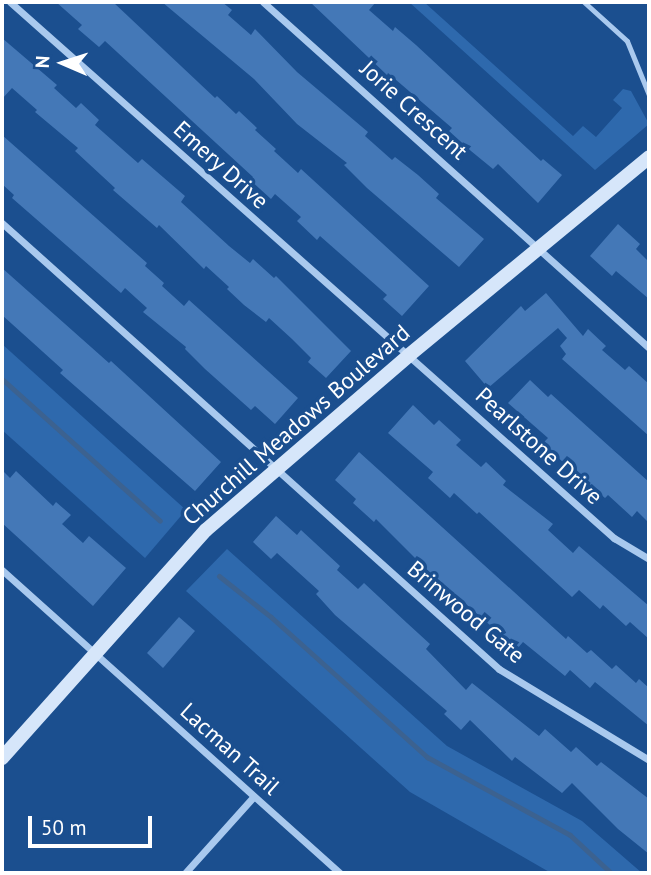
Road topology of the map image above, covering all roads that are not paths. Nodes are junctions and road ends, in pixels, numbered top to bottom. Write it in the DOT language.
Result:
graph roads {
  1 [pos="10,2"];
  2 [pos="263,2"];
  3 [pos="584,2"];
  4 [pos="649,95"];
  5 [pos="649,157"];
  6 [pos="2,222"];
  7 [pos="539,247"];
  8 [pos="649,348"];
  9 [pos="408,356"];
  10 [pos="275,470"];
  11 [pos="649,559"];
  12 [pos="2,570"];
  13 [pos="95,654"];
  14 [pos="2,758"];
  15 [pos="649,760"];
  16 [pos="254,796"];
  17 [pos="185,873"];
  18 [pos="340,873"];
  1 -- 9 [label="street, Emery Drive"];
  2 -- 7 [label="street, Jorie Crescent"];
  3 -- 4 [label="lane"];
  5 -- 7 [label="street, Churchill Meadows Boulevard"];
  6 -- 10 [label="street"];
  7 -- 8 [label="street, Jorie Crescent"];
  7 -- 9 [label="street, Churchill Meadows Boulevard"];
  9 -- 10 [label="street, Churchill Meadows Boulevard"];
  9 -- 11 [label="street, Pearlstone Drive"];
  10 -- 13 [label="street, Churchill Meadows Boulevard"];
  10 -- 15 [label="street, Brinwood Gate"];
  12 -- 13 [label="street, Lacman Trail"];
  13 -- 14 [label="street, Churchill Meadows Boulevard"];
  13 -- 16 [label="street, Lacman Trail"];
  16 -- 17 [label="street"];
  16 -- 18 [label="street, Lacman Trail"];
}
